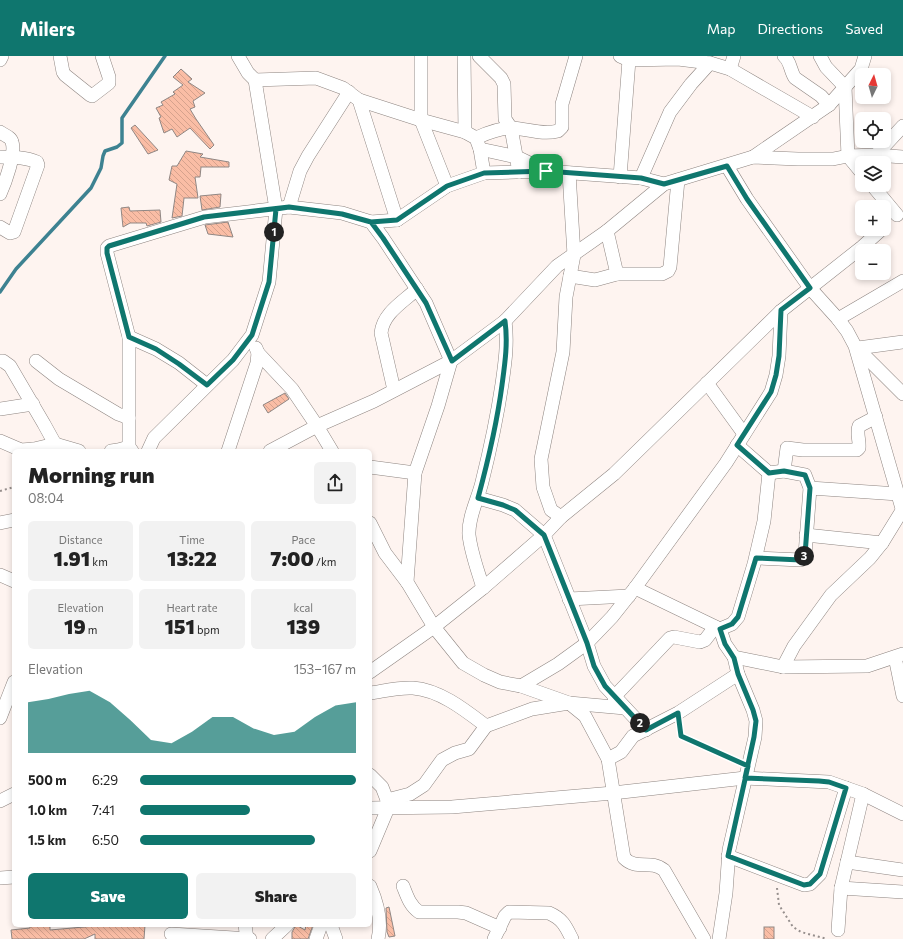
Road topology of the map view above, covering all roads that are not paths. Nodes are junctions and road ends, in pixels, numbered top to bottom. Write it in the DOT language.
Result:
graph roads {
  1 [pos="2,56"];
  2 [pos="60,56"];
  3 [pos="102,56"];
  4 [pos="238,56"];
  5 [pos="421,56"];
  6 [pos="464,56"];
  7 [pos="479,56"];
  8 [pos="576,56"];
  9 [pos="734,56"];
  10 [pos="784,56"];
  11 [pos="820,56"];
  12 [pos="865,56"];
  13 [pos="624,58"];
  14 [pos="678,58"];
  15 [pos="0,60"];
  16 [pos="710,63"];
  17 [pos="730,69"];
  18 [pos="255,80"];
  19 [pos="845,87"];
  20 [pos="349,92"];
  21 [pos="359,100"];
  22 [pos="830,105"];
  23 [pos="813,117"];
  24 [pos="421,120"];
  25 [pos="903,126"];
  26 [pos="511,128"];
  27 [pos="0,132"];
  28 [pos="474,140"];
  29 [pos="753,156"];
  30 [pos="848,156"];
  31 [pos="855,156"];
  32 [pos="876,156"];
  33 [pos="6,157"];
  34 [pos="517,157"];
  35 [pos="891,157"];
  36 [pos="903,157"];
  37 [pos="855,164"];
  38 [pos="727,166"];
  39 [pos="546,171"];
  40 [pos="519,172"];
  41 [pos="484,173"];
  42 [pos="569,173"];
  43 [pos="620,177"];
  44 [pos="641,178"];
  45 [pos="678,180"];
  46 [pos="664,184"];
  47 [pos="447,186"];
  48 [pos="879,192"];
  49 [pos="0,194"];
  50 [pos="283,208"];
  51 [pos="900,212"];
  52 [pos="397,220"];
  53 [pos="891,220"];
  54 [pos="371,222"];
  55 [pos="0,228"];
  56 [pos="607,231"];
  57 [pos="874,236"];
  58 [pos="574,255"];
  59 [pos="617,274"];
  60 [pos="570,276"];
  61 [pos="903,281"];
  62 [pos="810,288"];
  63 [pos="417,289"];
  64 [pos="781,310"];
  65 [pos="838,319"];
  66 [pos="505,321"];
  67 [pos="252,335"];
  68 [pos="129,337"];
  69 [pos="903,342"];
  70 [pos="856,347"];
  71 [pos="258,353"];
  72 [pos="0,361"];
  73 [pos="452,361"];
  74 [pos="36,362"];
  75 [pos="708,383"];
  76 [pos="207,385"];
  77 [pos="394,390"];
  78 [pos="903,394"];
  79 [pos="33,404"];
  80 [pos="0,409"];
  81 [pos="876,417"];
  82 [pos="129,418"];
  83 [pos="317,426"];
  84 [pos="744,434"];
  85 [pos="0,441"];
  86 [pos="55,444"];
  87 [pos="737,445"];
  88 [pos="17,449"];
  89 [pos="30,449"];
  90 [pos="72,449"];
  91 [pos="131,449"];
  92 [pos="149,449"];
  93 [pos="229,449"];
  94 [pos="274,449"];
  95 [pos="331,449"];
  96 [pos="372,467"];
  97 [pos="784,471"];
  98 [pos="415,473"];
  99 [pos="769,473"];
  100 [pos="810,488"];
  101 [pos="898,494"];
  102 [pos="478,498"];
  103 [pos="903,510"];
  104 [pos="561,517"];
  105 [pos="12,520"];
  106 [pos="0,523"];
  107 [pos="372,527"];
  108 [pos="544,535"];
  109 [pos="806,535"];
  110 [pos="882,543"];
  111 [pos="756,558"];
  112 [pos="0,575"];
  113 [pos="12,580"];
  114 [pos="407,582"];
  115 [pos="483,588"];
  116 [pos="632,592"];
  117 [pos="569,598"];
  118 [pos="434,627"];
  119 [pos="717,628"];
  120 [pos="587,643"];
  121 [pos="899,655"];
  122 [pos="734,658"];
  123 [pos="783,667"];
  124 [pos="372,671"];
  125 [pos="738,674"];
  126 [pos="521,686"];
  127 [pos="12,687"];
  128 [pos="372,693"];
  129 [pos="903,696"];
  130 [pos="614,697"];
  131 [pos="569,703"];
  132 [pos="625,708"];
  133 [pos="0,718"];
  134 [pos="486,726"];
  135 [pos="646,730"];
  136 [pos="608,759"];
  137 [pos="747,772"];
  138 [pos="372,777"];
  139 [pos="846,788"];
  140 [pos="613,793"];
  141 [pos="863,794"];
  142 [pos="12,795"];
  143 [pos="0,801"];
  144 [pos="388,804"];
  145 [pos="372,808"];
  146 [pos="903,814"];
  147 [pos="372,845"];
  148 [pos="728,856"];
  149 [pos="847,862"];
  150 [pos="903,870"];
  151 [pos="12,877"];
  152 [pos="0,878"];
  153 [pos="402,886"];
  154 [pos="841,888"];
  155 [pos="372,891"];
  156 [pos="903,892"];
  157 [pos="245,927"];
  158 [pos="285,927"];
  159 [pos="320,927"];
  160 [pos="332,927"];
  161 [pos="838,930"];
  162 [pos="497,933"];
  163 [pos="171,934"];
  164 [pos="248,939"];
  165 [pos="272,939"];
  166 [pos="316,939"];
  167 [pos="336,939"];
  168 [pos="378,939"];
  169 [pos="572,939"];
  170 [pos="704,939"];
  171 [pos="719,939"];
  1 -- 15 [label="street"];
  2 -- 3 [label="street"];
  4 -- 18 [label="street"];
  5 -- 24 [label="street"];
  6 -- 28 [label="street"];
  7 -- 26 [label="street"];
  8 -- 26 [label="street"];
  9 -- 17 [label="street"];
  10 -- 22 [label="street"];
  11 -- 19 [label="street"];
  12 -- 19 [label="street"];
  13 -- 14 [label="street"];
  13 -- 43 [label="street"];
  14 -- 16 [label="street"];
  16 -- 17 [label="street"];
  16 -- 44 [label="street"];
  17 -- 23 [label="street"];
  18 -- 20 [label="street"];
  18 -- 50 [label="street"];
  19 -- 22 [label="street"];
  19 -- 30 [label="street"];
  20 -- 21 [label="street"];
  20 -- 50 [label="street"];
  21 -- 24 [label="street"];
  21 -- 52 [label="street"];
  22 -- 23 [label="street"];
  23 -- 29 [label="street"];
  24 -- 28 [label="street"];
  24 -- 47 [label="street"];
  25 -- 32 [label="street"];
  26 -- 28 [label="street"];
  26 -- 34 [label="street"];
  27 -- 33 [label="street"];
  28 -- 34 [label="street"];
  28 -- 41 [label="street"];
  29 -- 30 [label="street"];
  29 -- 38 [label="street"];
  30 -- 31 [label="street"];
  30 -- 37 [label="street"];
  33 -- 49 [label="street"];
  33 -- 55 [label="street"];
  34 -- 39 [label="street"];
  34 -- 40 [label="street"];
  35 -- 36 [label="street"];
  38 -- 45 [label="street"];
  38 -- 62 [label="street"];
  39 -- 40 [label="street"];
  39 -- 42 [label="street"];
  40 -- 41 [label="street"];
  41 -- 47 [label="street"];
  42 -- 43 [label="street"];
  42 -- 58 [label="street"];
  43 -- 44 [label="street"];
  44 -- 46 [label="street"];
  45 -- 46 [label="street"];
  45 -- 59 [label="street"];
  46 -- 56 [label="street"];
  47 -- 52 [label="street"];
  48 -- 51 [label="street"];
  50 -- 54 [label="street"];
  50 -- 67 [label="street"];
  50 -- 68 [label="street"];
  51 -- 53 [label="street"];
  52 -- 54 [label="street"];
  54 -- 63 [label="street"];
  56 -- 58 [label="street"];
  56 -- 59 [label="street"];
  57 -- 62 [label="street"];
  58 -- 60 [label="street"];
  58 -- 66 [label="street"];
  59 -- 60 [label="street"];
  60 -- 104 [label="street"];
  61 -- 65 [label="street"];
  62 -- 64 [label="street"];
  62 -- 65 [label="street"];
  63 -- 73 [label="street"];
  63 -- 77 [label="street"];
  64 -- 75 [label="street"];
  64 -- 84 [label="street"];
  65 -- 70 [label="street"];
  66 -- 73 [label="street"];
  66 -- 102 [label="street"];
  67 -- 71 [label="street"];
  67 -- 76 [label="street"];
  68 -- 76 [label="street"];
  68 -- 82 [label="street"];
  69 -- 70 [label="street"];
  70 -- 78 [label="street"];
  70 -- 81 [label="street"];
  71 -- 83 [label="street"];
  71 -- 93 [label="street"];
  72 -- 79 [label="street"];
  73 -- 77 [label="street"];
  73 -- 98 [label="street"];
  74 -- 82 [label="street"];
  75 -- 84 [label="street"];
  75 -- 104 [label="street"];
  76 -- 92 [label="street"];
  77 -- 83 [label="street"];
  79 -- 80 [label="street"];
  79 -- 86 [label="street"];
  81 -- 97 [label="street"];
  81 -- 101 [label="street"];
  82 -- 91 [label="street"];
  83 -- 94 [label="street"];
  83 -- 95 [label="street"];
  84 -- 87 [label="street"];
  85 -- 88 [label="street"];
  86 -- 89 [label="street"];
  86 -- 90 [label="street"];
  87 -- 99 [label="street"];
  87 -- 116 [label="street"];
  96 -- 98 [label="street"];
  97 -- 99 [label="street"];
  97 -- 100 [label="street"];
  98 -- 114 [label="street"];
  99 -- 111 [label="street"];
  100 -- 101 [label="street"];
  100 -- 109 [label="street"];
  101 -- 103 [label="street"];
  102 -- 108 [label="street"];
  102 -- 115 [label="street"];
  103 -- 110 [label="street"];
  104 -- 108 [label="street"];
  105 -- 106 [label="street"];
  107 -- 114 [label="street"];
  108 -- 115 [label="street"];
  108 -- 117 [label="street"];
  109 -- 110 [label="street"];
  109 -- 111 [label="street"];
  110 -- 123 [label="street"];
  111 -- 119 [label="street"];
  112 -- 113 [label="street"];
  114 -- 118 [label="street"];
  115 -- 118 [label="street"];
  116 -- 117 [label="street"];
  116 -- 119 [label="street"];
  116 -- 120 [label="street"];
  117 -- 120 [label="street"];
  118 -- 124 [label="street"];
  118 -- 126 [label="street"];
  119 -- 122 [label="street"];
  119 -- 130 [label="street"];
  120 -- 126 [label="street"];
  120 -- 130 [label="street"];
  121 -- 123 [label="street"];
  121 -- 129 [label="street"];
  122 -- 123 [label="street"];
  122 -- 125 [label="street"];
  125 -- 135 [label="street"];
  125 -- 137 [label="street"];
  126 -- 131 [label="street"];
  127 -- 133 [label="street"];
  128 -- 134 [label="street"];
  130 -- 132 [label="street"];
  131 -- 132 [label="street"];
  131 -- 134 [label="street"];
  131 -- 136 [label="street"];
  132 -- 135 [label="street"];
  134 -- 144 [label="street"];
  135 -- 136 [label="street"];
  136 -- 140 [label="street"];
  137 -- 139 [label="street"];
  137 -- 140 [label="street"];
  137 -- 148 [label="street"];
  138 -- 144 [label="street"];
  139 -- 141 [label="street"];
  139 -- 148 [label="street"];
  140 -- 144 [label="street"];
  140 -- 170 [label="street"];
  141 -- 146 [label="street"];
  141 -- 149 [label="street"];
  142 -- 143 [label="street"];
  144 -- 145 [label="street"];
  144 -- 147 [label="street"];
  148 -- 171 [label="street"];
  149 -- 150 [label="street"];
  149 -- 154 [label="street"];
  151 -- 152 [label="street"];
  153 -- 162 [label="street"];
  154 -- 156 [label="street"];
  154 -- 161 [label="street"];
  155 -- 168 [label="street"];
  157 -- 164 [label="street"];
  158 -- 165 [label="street"];
  159 -- 166 [label="street"];
  160 -- 167 [label="street"];
  162 -- 169 [label="street"];
  163 -- 164 [label="street"];
}
